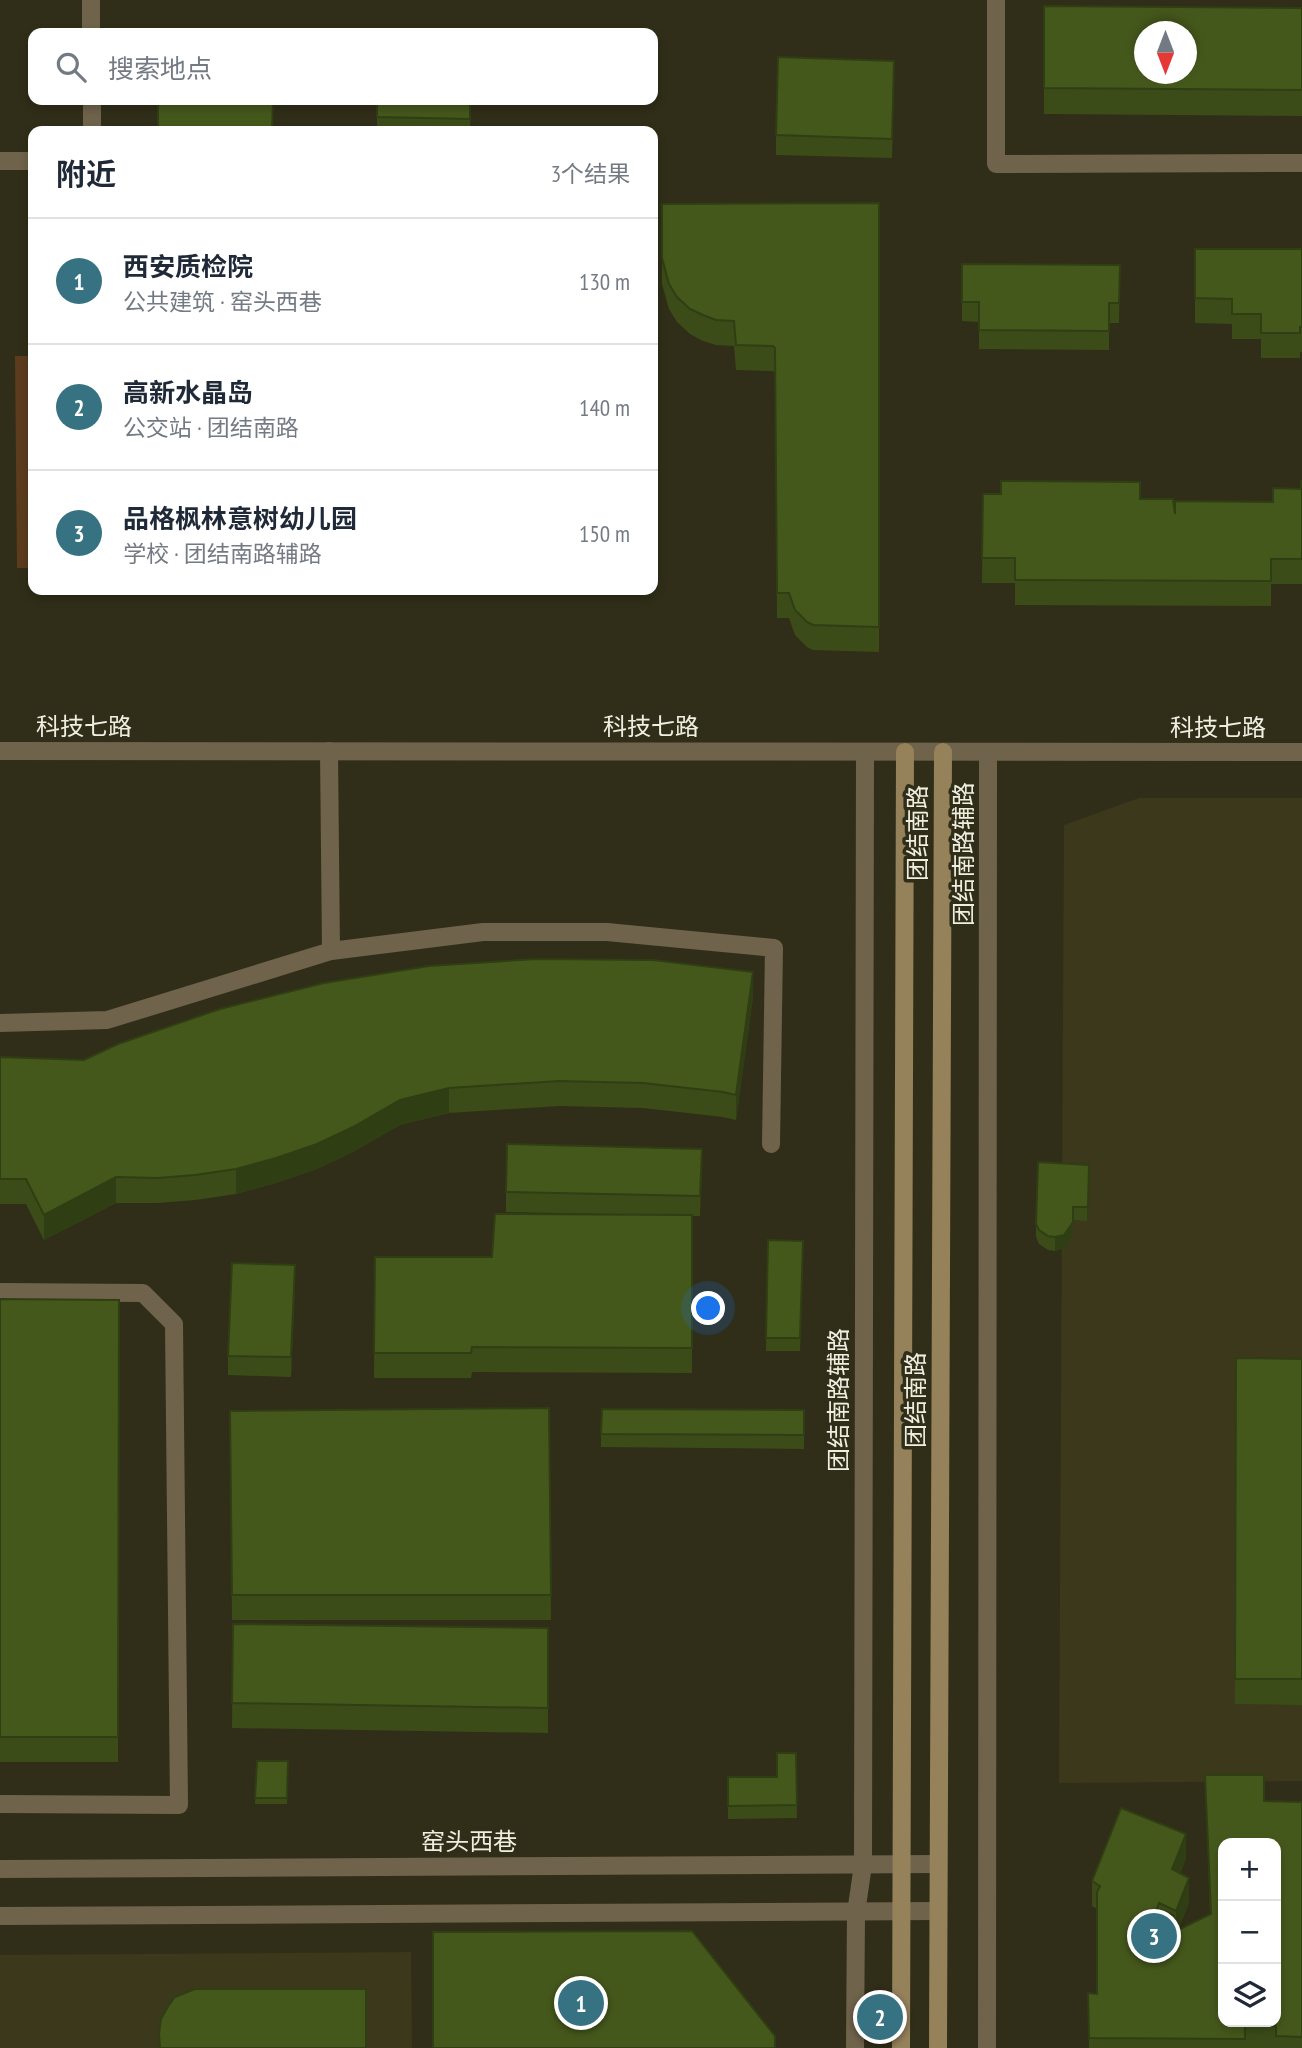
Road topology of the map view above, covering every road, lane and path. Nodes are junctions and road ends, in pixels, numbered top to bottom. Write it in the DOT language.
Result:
graph roads {
  1 [pos="91,0"];
  2 [pos="996,0"];
  3 [pos="91,28"];
  4 [pos="92,105"];
  5 [pos="92,126"];
  6 [pos="0,161"];
  7 [pos="28,161"];
  8 [pos="1302,163"];
  9 [pos="0,751"];
  10 [pos="329,751"];
  11 [pos="865,752"];
  12 [pos="905,752"];
  13 [pos="943,752"];
  14 [pos="988,752"];
  15 [pos="1302,752"];
  16 [pos="331,951"];
  17 [pos="0,1023"];
  18 [pos="771,1144"];
  19 [pos="0,1292"];
  20 [pos="0,1804"];
  21 [pos="902,1864"];
  22 [pos="939,1864"];
  23 [pos="863,1865"];
  24 [pos="0,1869"];
  25 [pos="901,1911"];
  26 [pos="938,1911"];
  27 [pos="856,1913"];
  28 [pos="0,1916"];
  29 [pos="855,2048"];
  30 [pos="901,2048"];
  31 [pos="938,2048"];
  32 [pos="987,2048"];
  1 -- 3 [label="street"];
  2 -- 8 [label="street"];
  4 -- 5 [label="street"];
  6 -- 7 [label="street"];
  9 -- 10 [label="street, 科技七路"];
  10 -- 11 [label="street, 科技七路"];
  10 -- 16 [label="street"];
  11 -- 12 [label="street, 科技七路"];
  11 -- 23 [label="street, 团结南路辅路"];
  12 -- 13 [label="street, 科技七路"];
  12 -- 21 [label="main road, 团结南路"];
  13 -- 14 [label="street, 科技七路"];
  13 -- 22 [label="main road, 团结南路"];
  14 -- 15 [label="street, 科技七路"];
  14 -- 32 [label="street, 团结南路辅路"];
  16 -- 17 [label="street"];
  16 -- 18 [label="street"];
  19 -- 20 [label="street"];
  21 -- 22 [label="street, 窑头西巷"];
  21 -- 23 [label="street, 窑头西巷"];
  21 -- 25 [label="main road, 团结南路"];
  22 -- 26 [label="main road, 团结南路"];
  23 -- 24 [label="street, 窑头西巷"];
  23 -- 27 [label="street, 团结南路辅路"];
  25 -- 26 [label="street"];
  25 -- 27 [label="street"];
  25 -- 30 [label="main road, 团结南路"];
  26 -- 31 [label="main road, 团结南路"];
  27 -- 28 [label="street"];
  27 -- 29 [label="street, 团结南路辅路"];
}
